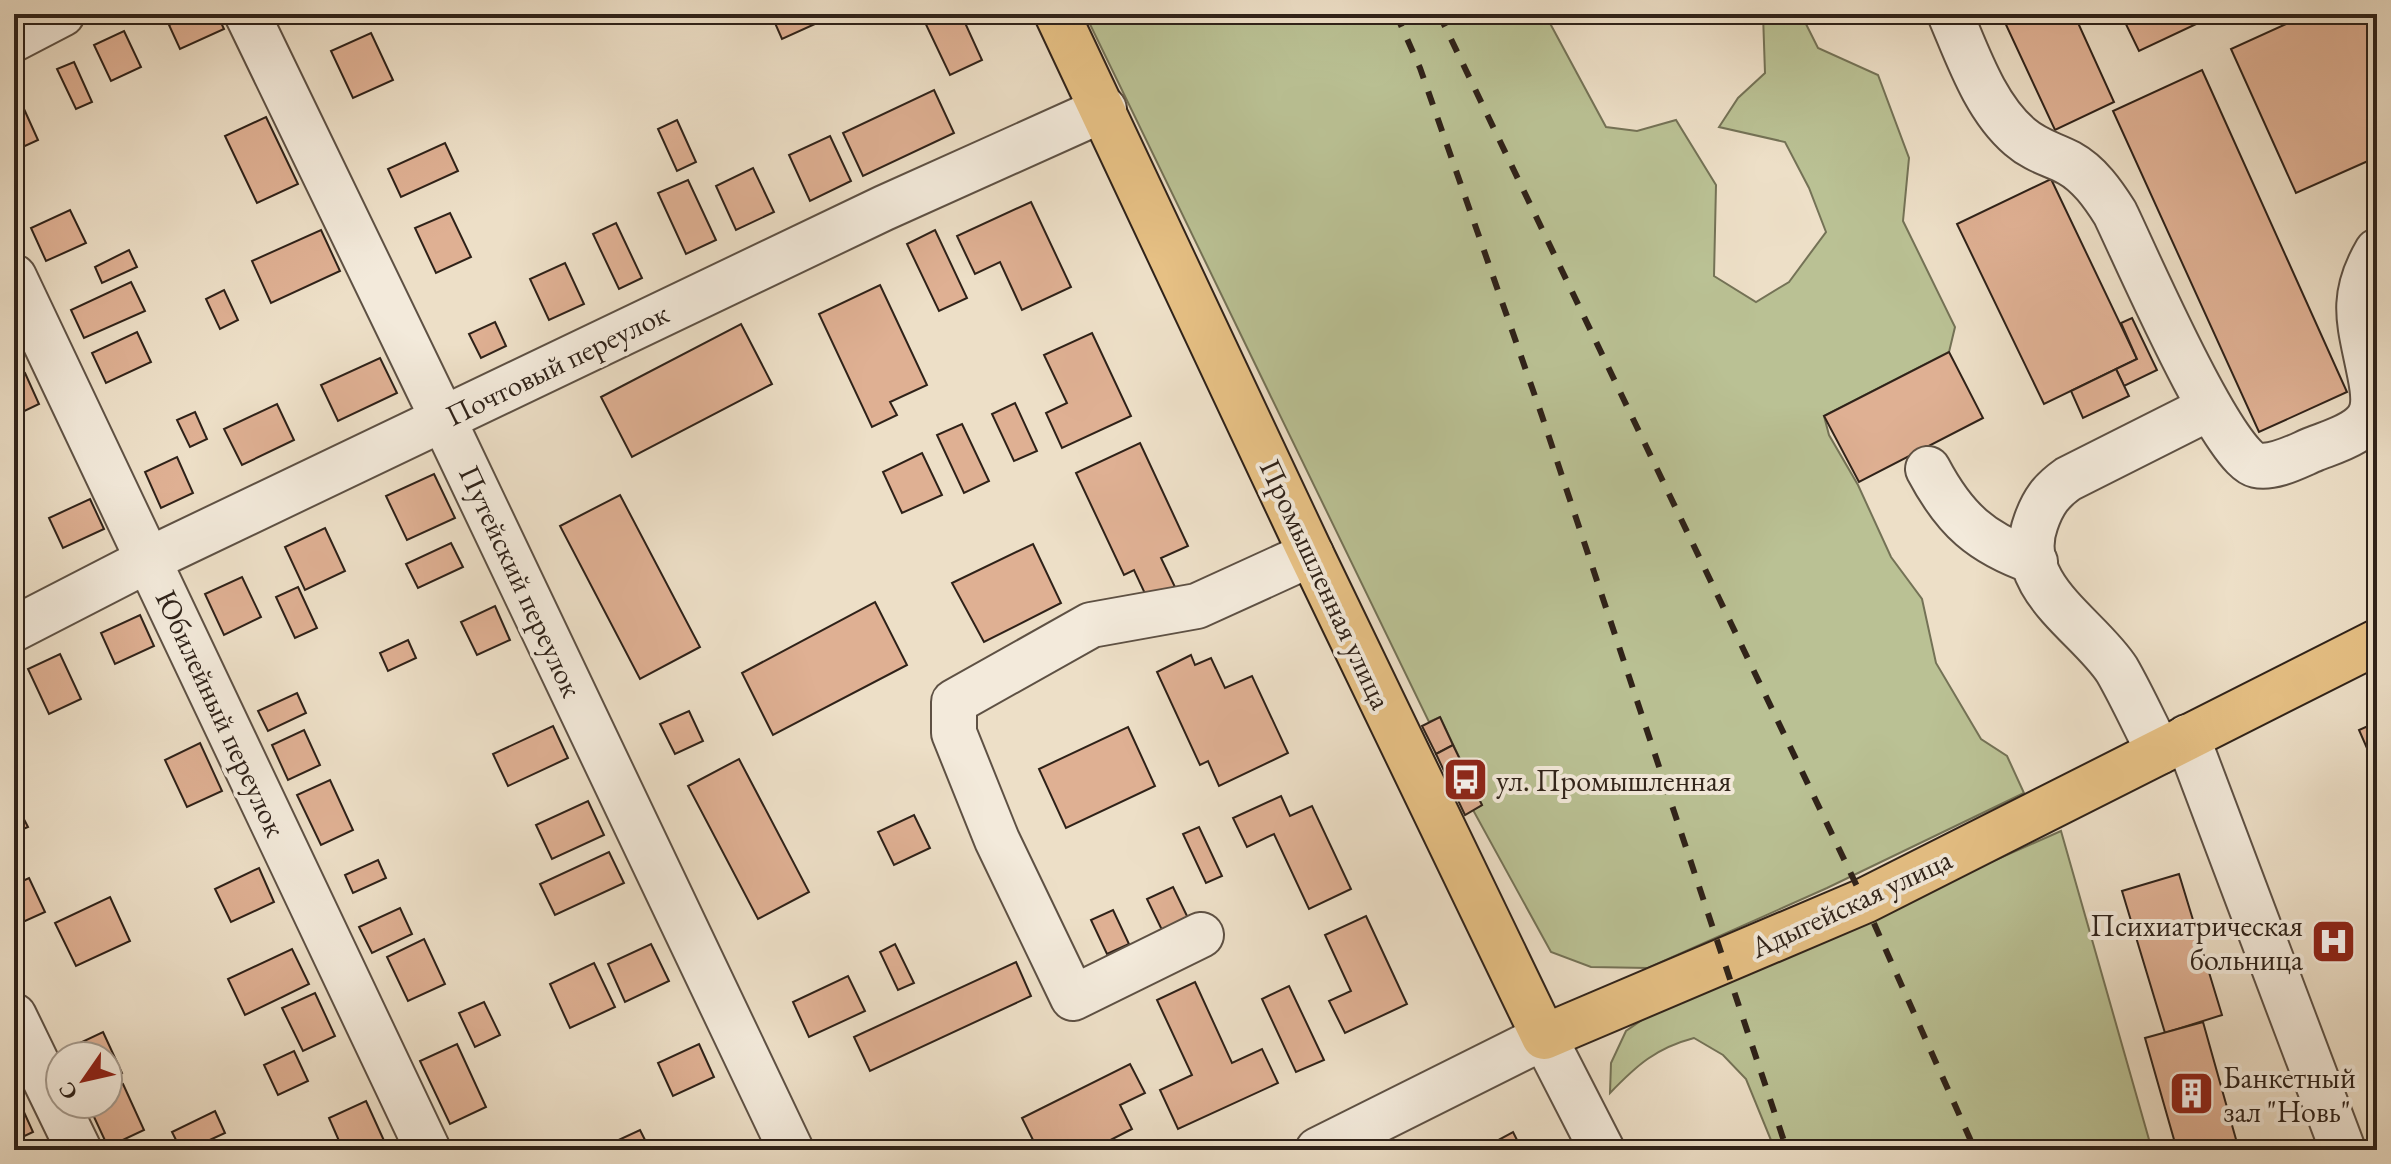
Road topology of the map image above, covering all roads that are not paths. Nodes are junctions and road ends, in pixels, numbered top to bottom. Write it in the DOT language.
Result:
graph roads {
  1 [pos="62,14"];
  2 [pos="247,14"];
  3 [pos="1057,14"];
  4 [pos="1950,14"];
  5 [pos="14,39"];
  6 [pos="1104,109"];
  7 [pos="2377,251"];
  8 [pos="14,277"];
  9 [pos="2209,408"];
  10 [pos="443,419"];
  11 [pos="1928,469"];
  12 [pos="1311,554"];
  13 [pos="148,560"];
  14 [pos="2035,562"];
  15 [pos="14,629"];
  16 [pos="2377,642"];
  17 [pos="2173,745"];
  18 [pos="1201,935"];
  19 [pos="14,1016"];
  20 [pos="1544,1037"];
  21 [pos="79,1150"];
  22 [pos="428,1150"];
  23 [pos="791,1150"];
  24 [pos="1318,1150"];
  25 [pos="1602,1150"];
  26 [pos="2343,1150"];
  1 -- 5 [label="street"];
  2 -- 10 [label="street, Путейский переулок"];
  3 -- 6 [label="main road, Промышленная улица"];
  4 -- 9 [label="street"];
  6 -- 10 [label="street, Почтовый переулок"];
  6 -- 12 [label="main road, Промышленная улица"];
  7 -- 9 [label="street"];
  8 -- 13 [label="street, Юбилейный переулок"];
  9 -- 14 [label="street"];
  10 -- 13 [label="street, Почтовый переулок"];
  10 -- 23 [label="street, Путейский переулок"];
  11 -- 14 [label="street"];
  12 -- 18 [label="street"];
  12 -- 20 [label="main road, Промышленная улица"];
  13 -- 15 [label="street, Почтовый переулок"];
  13 -- 22 [label="street, Юбилейный переулок"];
  14 -- 17 [label="street"];
  16 -- 17 [label="main road, Адыгейская улица"];
  17 -- 20 [label="main road, Адыгейская улица"];
  17 -- 26 [label="street"];
  19 -- 21 [label="street"];
  20 -- 24 [label="street, Адыгейская улица"];
  20 -- 25 [label="street, Промышленная улица"];
}
